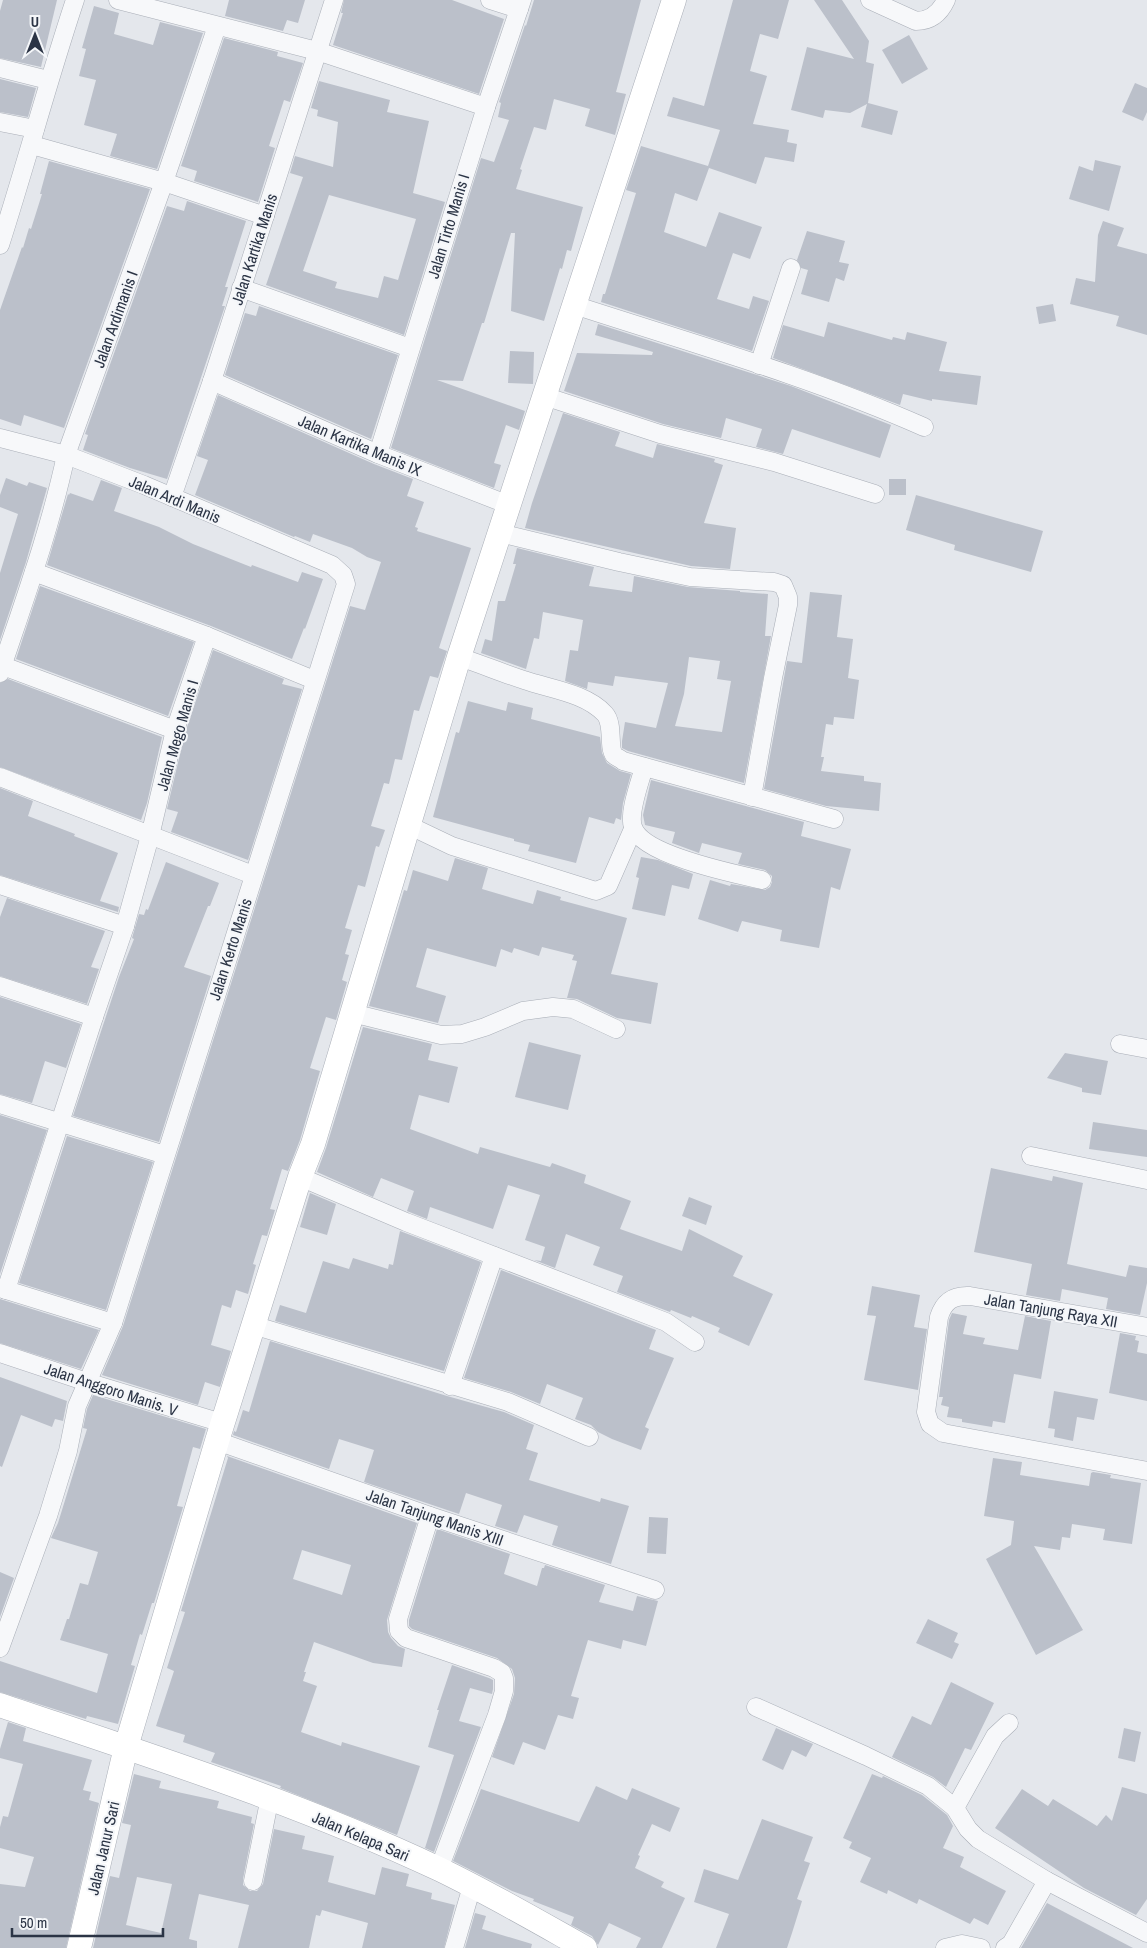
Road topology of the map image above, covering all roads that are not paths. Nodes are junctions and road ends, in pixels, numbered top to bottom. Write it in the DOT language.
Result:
graph roads {
  1 [pos="74,0"];
  2 [pos="118,0"];
  3 [pos="334,0"];
  4 [pos="490,0"];
  5 [pos="674,0"];
  6 [pos="870,0"];
  7 [pos="946,0"];
  8 [pos="520,5"];
  9 [pos="217,26"];
  10 [pos="317,51"];
  11 [pos="0,68"];
  12 [pos="48,80"];
  13 [pos="486,107"];
  14 [pos="0,122"];
  15 [pos="34,137"];
  16 [pos="164,182"];
  17 [pos="8,196"];
  18 [pos="264,216"];
  19 [pos="0,246"];
  20 [pos="791,268"];
  21 [pos="241,288"];
  22 [pos="574,305"];
  23 [pos="410,348"];
  24 [pos="759,365"];
  25 [pos="212,381"];
  26 [pos="544,396"];
  27 [pos="924,427"];
  28 [pos="0,438"];
  29 [pos="378,454"];
  30 [pos="66,455"];
  31 [pos="875,494"];
  32 [pos="172,497"];
  33 [pos="509,505"];
  34 [pos="500,533"];
  35 [pos="34,572"];
  36 [pos="344,575"];
  37 [pos="207,636"];
  38 [pos="459,656"];
  39 [pos="1,669"];
  40 [pos="314,680"];
  41 [pos="175,730"];
  42 [pos="644,767"];
  43 [pos="0,777"];
  44 [pos="752,797"];
  45 [pos="834,820"];
  46 [pos="408,825"];
  47 [pos="633,829"];
  48 [pos="150,836"];
  49 [pos="254,875"];
  50 [pos="762,880"];
  51 [pos="0,885"];
  52 [pos="125,926"];
  53 [pos="0,986"];
  54 [pos="352,1013"];
  55 [pos="94,1017"];
  56 [pos="616,1029"];
  57 [pos="1120,1044"];
  58 [pos="1147,1048"];
  59 [pos="0,1104"];
  60 [pos="60,1122"];
  61 [pos="165,1155"];
  62 [pos="1031,1156"];
  63 [pos="300,1177"];
  64 [pos="1147,1180"];
  65 [pos="494,1256"];
  66 [pos="3,1289"];
  67 [pos="113,1323"];
  68 [pos="254,1325"];
  69 [pos="1147,1326"];
  70 [pos="695,1342"];
  71 [pos="0,1352"];
  72 [pos="87,1382"];
  73 [pos="450,1386"];
  74 [pos="220,1432"];
  75 [pos="589,1437"];
  76 [pos="1147,1471"];
  77 [pos="430,1516"];
  78 [pos="655,1590"];
  79 [pos="0,1648"];
  80 [pos="0,1705"];
  81 [pos="756,1707"];
  82 [pos="1009,1723"];
  83 [pos="126,1747"];
  84 [pos="270,1797"];
  85 [pos="955,1808"];
  86 [pos="439,1869"];
  87 [pos="1047,1880"];
  88 [pos="253,1881"];
  89 [pos="472,1886"];
  90 [pos="1147,1933"];
  91 [pos="79,1948"];
  92 [pos="454,1948"];
  93 [pos="585,1948"];
  94 [pos="945,1948"];
  95 [pos="981,1948"];
  96 [pos="1005,1948"];
  1 -- 12 [label="street"];
  2 -- 9 [label="street"];
  3 -- 10 [label="street, Jalan Kartika Manis"];
  4 -- 8 [label="street"];
  5 -- 22 [label="main road, Jalan Janur Sari"];
  6 -- 7 [label="street"];
  8 -- 13 [label="street, Jalan Tirto Manis I"];
  9 -- 10 [label="street"];
  9 -- 16 [label="street, Jalan Ardimanis I"];
  10 -- 13 [label="street"];
  10 -- 18 [label="street, Jalan Kartika Manis"];
  11 -- 12 [label="street"];
  12 -- 15 [label="street"];
  13 -- 23 [label="street, Jalan Tirto Manis I"];
  14 -- 15 [label="street"];
  15 -- 16 [label="street"];
  15 -- 17 [label="street"];
  16 -- 18 [label="street"];
  16 -- 30 [label="street, Jalan Ardimanis I"];
  17 -- 19 [label="street"];
  18 -- 21 [label="street, Jalan Kartika Manis"];
  20 -- 24 [label="street"];
  21 -- 23 [label="street"];
  21 -- 25 [label="street, Jalan Kartika Manis"];
  22 -- 24 [label="street"];
  22 -- 26 [label="main road, Jalan Janur Sari"];
  23 -- 29 [label="street, Jalan Tirto Manis I"];
  24 -- 27 [label="street"];
  25 -- 29 [label="street, Jalan Kartika Manis IX"];
  25 -- 32 [label="street, Jalan Kartika Manis"];
  26 -- 31 [label="street"];
  26 -- 33 [label="main road, Jalan Janur Sari"];
  28 -- 30 [label="street, Jalan Ardi Manis"];
  29 -- 33 [label="street, Jalan Kartika Manis IX"];
  30 -- 32 [label="street, Jalan Ardi Manis"];
  30 -- 35 [label="street, Jalan Ardimanis I"];
  32 -- 36 [label="street, Jalan Ardi Manis"];
  33 -- 34 [label="main road, Jalan Janur Sari"];
  34 -- 38 [label="main road, Jalan Janur Sari"];
  34 -- 44 [label="street"];
  35 -- 37 [label="street"];
  35 -- 39 [label="street, Jalan Ardimanis I"];
  36 -- 40 [label="street, Jalan Kerto Manis"];
  37 -- 40 [label="street"];
  37 -- 41 [label="street, Jalan Mego Manis I"];
  38 -- 42 [label="street"];
  38 -- 46 [label="main road, Jalan Janur Sari"];
  39 -- 41 [label="street"];
  40 -- 49 [label="street, Jalan Kerto Manis"];
  41 -- 48 [label="street, Jalan Mego Manis I"];
  42 -- 44 [label="street"];
  42 -- 47 [label="street"];
  43 -- 48 [label="street"];
  44 -- 45 [label="street"];
  46 -- 47 [label="street"];
  46 -- 54 [label="main road, Jalan Janur Sari"];
  47 -- 50 [label="street"];
  48 -- 49 [label="street"];
  48 -- 52 [label="street, Jalan Mego Manis I"];
  49 -- 61 [label="street, Jalan Kerto Manis"];
  51 -- 52 [label="street"];
  52 -- 55 [label="street, Jalan Mego Manis I"];
  53 -- 55 [label="street"];
  54 -- 56 [label="street"];
  54 -- 63 [label="main road, Jalan Janur Sari"];
  55 -- 60 [label="street, Jalan Mego Manis I"];
  57 -- 58 [label="street"];
  59 -- 60 [label="street"];
  60 -- 61 [label="street"];
  60 -- 66 [label="street, Jalan Mego Manis I"];
  61 -- 67 [label="street, Jalan Kerto Manis"];
  62 -- 64 [label="street"];
  63 -- 65 [label="street"];
  63 -- 68 [label="main road, Jalan Janur Sari"];
  65 -- 70 [label="street"];
  65 -- 73 [label="street"];
  66 -- 67 [label="street"];
  67 -- 72 [label="street, Jalan Kerto Manis"];
  68 -- 73 [label="street"];
  68 -- 74 [label="main road, Jalan Janur Sari"];
  69 -- 76 [label="street, Jalan Tanjung Raya XII"];
  71 -- 72 [label="street, Jalan Anggoro Manis. V"];
  72 -- 74 [label="street, Jalan Anggoro Manis. V"];
  72 -- 79 [label="street, Jalan Kerto Manis"];
  73 -- 75 [label="street"];
  74 -- 77 [label="street, Jalan Tanjung Manis XIII"];
  74 -- 83 [label="main road, Jalan Janur Sari"];
  77 -- 78 [label="street, Jalan Tanjung Manis XIII"];
  77 -- 86 [label="street"];
  80 -- 83 [label="main road, Jalan Kelapa Sari"];
  81 -- 85 [label="street"];
  82 -- 85 [label="street"];
  83 -- 84 [label="main road, Jalan Kelapa Sari"];
  83 -- 91 [label="main road, Jalan Janur Sari"];
  84 -- 86 [label="main road, Jalan Kelapa Sari"];
  84 -- 88 [label="street"];
  85 -- 87 [label="street"];
  86 -- 89 [label="main road, Jalan Kelapa Sari"];
  87 -- 90 [label="street"];
  87 -- 96 [label="street"];
  89 -- 92 [label="street"];
  89 -- 93 [label="main road, Jalan Kelapa Sari"];
  94 -- 95 [label="street"];
}
